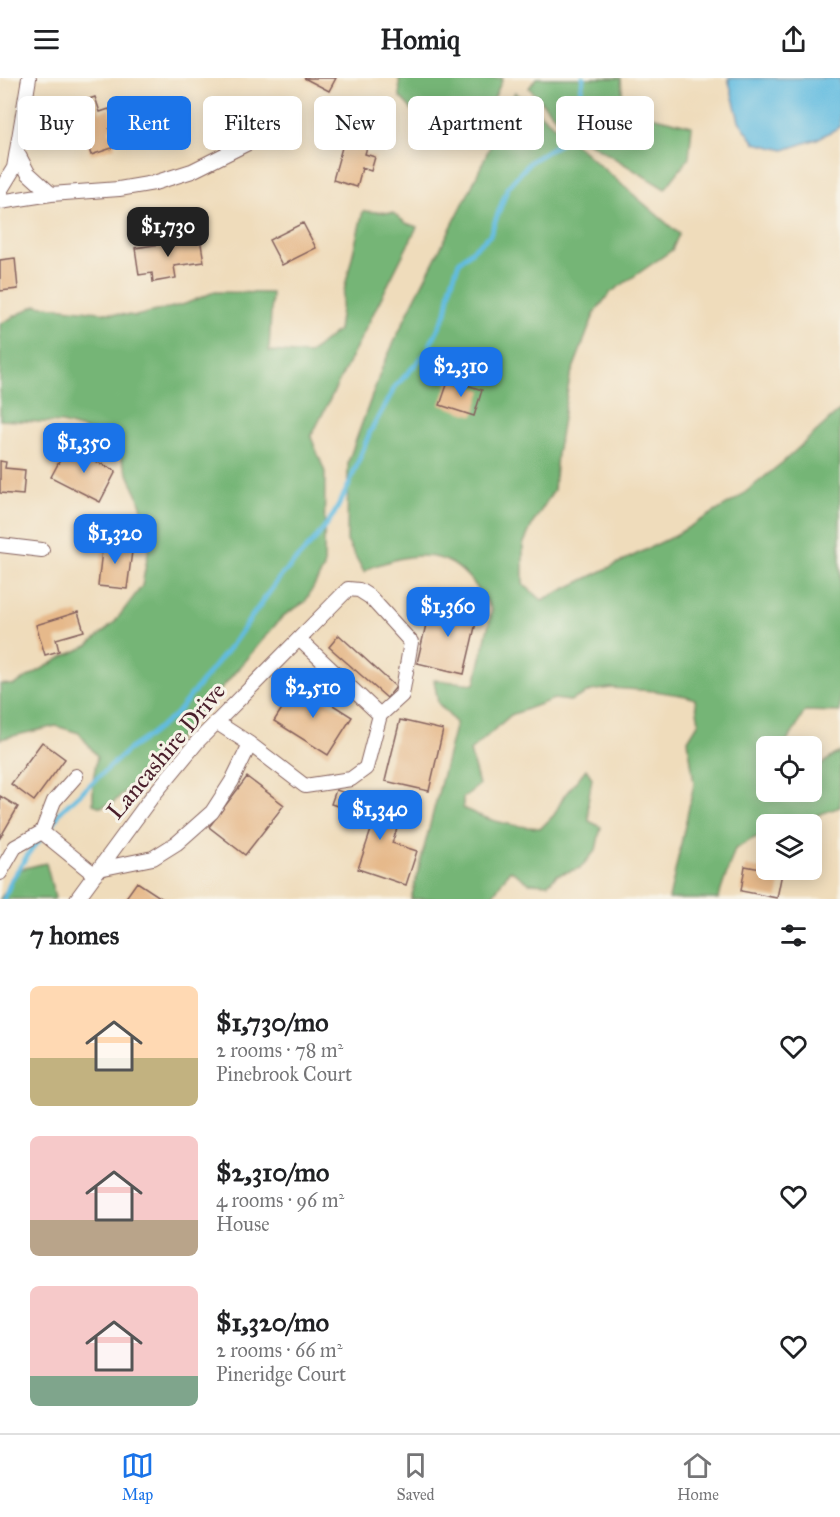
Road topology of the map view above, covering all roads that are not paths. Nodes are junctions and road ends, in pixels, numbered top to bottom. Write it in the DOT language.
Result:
graph roads {
  1 [pos="29,78"];
  2 [pos="233,150"];
  3 [pos="17,152"];
  4 [pos="0,191"];
  5 [pos="51,194"];
  6 [pos="0,202"];
  7 [pos="0,545"];
  8 [pos="42,550"];
  9 [pos="298,639"];
  10 [pos="380,715"];
  11 [pos="216,722"];
  12 [pos="250,744"];
  13 [pos="76,776"];
  14 [pos="42,832"];
  15 [pos="97,872"];
  16 [pos="0,873"];
  17 [pos="77,899"];
  1 -- 3 [label="street"];
  2 -- 5 [label="street"];
  3 -- 4 [label="street"];
  3 -- 5 [label="street"];
  5 -- 6 [label="street"];
  7 -- 8 [label="street"];
  9 -- 10 [label="street"];
  9 -- 10 [label="street, Lancashire Drive"];
  9 -- 11 [label="street, Lancashire Drive"];
  10 -- 12 [label="street"];
  11 -- 12 [label="street"];
  11 -- 15 [label="street, Lancashire Drive"];
  12 -- 15 [label="street"];
  13 -- 14 [label="street"];
  14 -- 15 [label="street"];
  14 -- 16 [label="street"];
  15 -- 17 [label="street, Lancashire Drive"];
}
